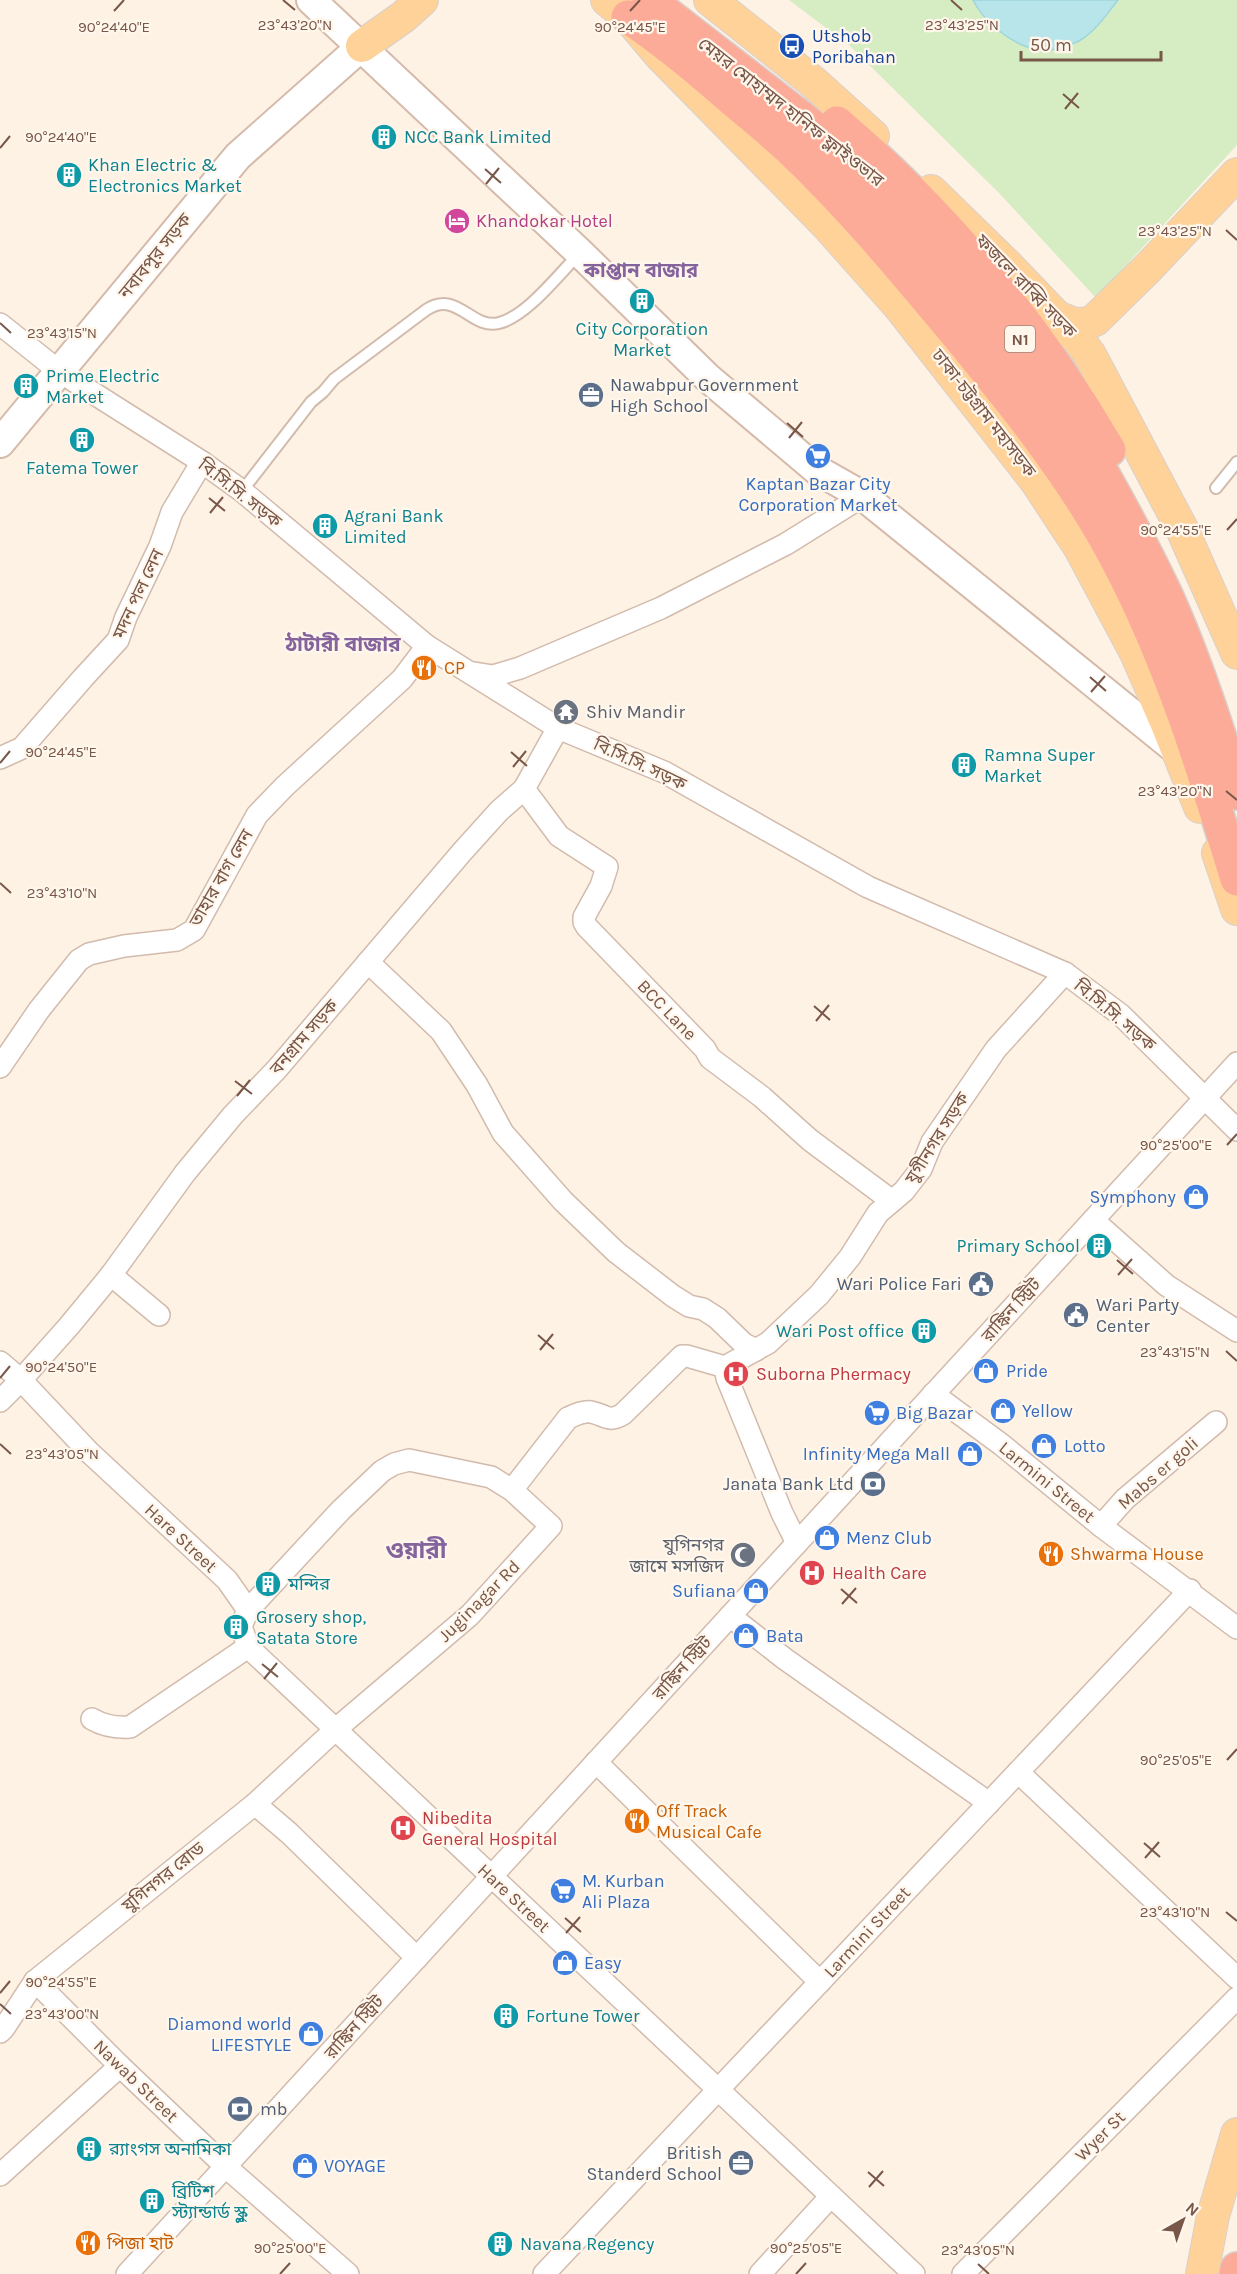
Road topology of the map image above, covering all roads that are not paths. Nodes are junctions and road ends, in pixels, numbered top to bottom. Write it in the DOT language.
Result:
graph roads {
  1 [pos="311,0"];
  2 [pos="390,0"];
  3 [pos="422,0"];
  4 [pos="681,0"];
  5 [pos="710,0"];
  6 [pos="629,4"];
  7 [pos="362,46"];
  8 [pos="1237,174"];
  9 [pos="1237,206"];
  10 [pos="580,253"];
  11 [pos="1059,318"];
  12 [pos="0,324"];
  13 [pos="1098,371"];
  14 [pos="60,372"];
  15 [pos="0,443"];
  16 [pos="202,462"];
  17 [pos="1237,462"];
  18 [pos="1216,488"];
  19 [pos="242,491"];
  20 [pos="863,496"];
  21 [pos="427,646"];
  22 [pos="1237,653"];
  23 [pos="470,673"];
  24 [pos="558,728"];
  25 [pos="1237,730"];
  26 [pos="1179,752"];
  27 [pos="0,758"];
  28 [pos="524,789"];
  29 [pos="1237,793"];
  30 [pos="1237,831"];
  31 [pos="1237,879"];
  32 [pos="1237,909"];
  33 [pos="368,962"];
  34 [pos="1065,973"];
  35 [pos="1237,1063"];
  36 [pos="0,1067"];
  37 [pos="1205,1097"];
  38 [pos="1237,1130"];
  39 [pos="892,1201"];
  40 [pos="1093,1220"];
  41 [pos="111,1275"];
  42 [pos="159,1315"];
  43 [pos="1237,1331"];
  44 [pos="756,1350"];
  45 [pos="0,1362"];
  46 [pos="725,1367"];
  47 [pos="21,1380"];
  48 [pos="933,1394"];
  49 [pos="0,1401"];
  50 [pos="1216,1422"];
  51 [pos="512,1490"];
  52 [pos="1101,1526"];
  53 [pos="797,1543"];
  54 [pos="1190,1590"];
  55 [pos="248,1610"];
  56 [pos="730,1616"];
  57 [pos="1237,1628"];
  58 [pos="248,1647"];
  59 [pos="92,1719"];
  60 [pos="336,1729"];
  61 [pos="596,1762"];
  62 [pos="1018,1772"];
  63 [pos="989,1803"];
  64 [pos="255,1804"];
  65 [pos="492,1876"];
  66 [pos="417,1958"];
  67 [pos="1237,1978"];
  68 [pos="35,1981"];
  69 [pos="820,1982"];
  70 [pos="1237,1998"];
  71 [pos="0,2032"];
  72 [pos="120,2066"];
  73 [pos="718,2090"];
  74 [pos="1237,2134"];
  75 [pos="226,2167"];
  76 [pos="0,2175"];
  77 [pos="831,2196"];
  78 [pos="1237,2269"];
  79 [pos="127,2274"];
  80 [pos="347,2274"];
  81 [pos="544,2274"];
  82 [pos="760,2274"];
  83 [pos="914,2274"];
  84 [pos="963,2274"];
  85 [pos="1202,2274"];
  86 [pos="1236,2274"];
  1 -- 7 [label="street"];
  2 -- 7 [label="main road, নবাবপুর সড়ক"];
  3 -- 7 [label="main road"];
  4 -- 25 [label="highway"];
  5 -- 11 [label="main road, ফজলে রাব্বি সড়ক"];
  6 -- 26 [label="main road, ঢাকা-চট্টগ্রাম মহাসড়ক"];
  6 -- 29 [label="highway, মেয়র মোহাম্মদ হানিফ ফ্লাইওভার / N1"];
  6 -- 30 [label="highway, মেয়র মোহাম্মদ হানিফ ফ্লাইওভার / N1"];
  6 -- 31 [label="highway"];
  7 -- 10 [label="street"];
  7 -- 14 [label="street, নবাবপুর সড়ক"];
  8 -- 11 [label="main road"];
  9 -- 13 [label="main road"];
  10 -- 19 [label="lane"];
  10 -- 20 [label="street"];
  11 -- 13 [label="main road, ফজলে রাব্বি সড়ক"];
  12 -- 14 [label="street, বি.সি.সি. সড়ক"];
  13 -- 22 [label="main road, ফজলে রাব্বি সড়ক"];
  14 -- 15 [label="street, নবাবপুর সড়ক"];
  14 -- 16 [label="street, বি.সি.সি. সড়ক"];
  16 -- 19 [label="street, বি.সি.সি. সড়ক"];
  16 -- 27 [label="street, মদন পল লেন"];
  17 -- 18 [label="lane"];
  19 -- 21 [label="street, বি.সি.সি. সড়ক"];
  20 -- 23 [label="street"];
  20 -- 26 [label="street"];
  21 -- 23 [label="street, বি.সি.সি. সড়ক"];
  21 -- 36 [label="street, তাহার বাগ লেন"];
  23 -- 24 [label="street, বি.সি.সি. সড়ক"];
  24 -- 28 [label="street, বনগ্রাম সড়ক"];
  24 -- 34 [label="street, বি.সি.সি. সড়ক"];
  26 -- 32 [label="main road, ঢাকা-চট্টগ্রাম মহাসড়ক"];
  28 -- 33 [label="street, বনগ্রাম সড়ক"];
  28 -- 39 [label="street, BCC Lane"];
  33 -- 41 [label="street, বনগ্রাম সড়ক"];
  33 -- 44 [label="street"];
  34 -- 37 [label="street, বি.সি.সি. সড়ক"];
  34 -- 39 [label="street, যুগীনগর সড়ক"];
  35 -- 37 [label="street, রাঙ্কিন স্ট্রিট"];
  37 -- 38 [label="street, বি.সি.সি. সড়ক"];
  37 -- 40 [label="street, রাঙ্কিন স্ট্রিট"];
  39 -- 44 [label="street, যুগীনগর সড়ক"];
  40 -- 43 [label="street"];
  40 -- 48 [label="street, রাঙ্কিন স্ট্রিট"];
  41 -- 42 [label="street"];
  41 -- 47 [label="street, বনগ্রাম সড়ক"];
  44 -- 46 [label="street, যুগীনগর সড়ক"];
  45 -- 47 [label="street"];
  46 -- 51 [label="street"];
  46 -- 53 [label="street"];
  47 -- 49 [label="street, বনগ্রাম সড়ক"];
  47 -- 55 [label="street, Hare Street"];
  48 -- 52 [label="street, Larmini Street"];
  48 -- 53 [label="street, রাঙ্কিন স্ট্রিট"];
  50 -- 52 [label="street, Mabs er goli"];
  51 -- 55 [label="street"];
  51 -- 60 [label="street, Juginagar Rd"];
  52 -- 54 [label="street, Larmini Street"];
  53 -- 56 [label="street, রাঙ্কিন স্ট্রিট"];
  54 -- 57 [label="street, Larmini Street"];
  54 -- 62 [label="street, Larmini Street"];
  55 -- 58 [label="street"];
  56 -- 61 [label="street, রাঙ্কিন স্ট্রিট"];
  56 -- 63 [label="street"];
  58 -- 59 [label="street"];
  58 -- 60 [label="street, Hare Street"];
  60 -- 64 [label="street, যুগিনগর রোড"];
  60 -- 65 [label="street, Hare Street"];
  61 -- 65 [label="street, রাঙ্কিন স্ট্রিট"];
  61 -- 69 [label="street"];
  62 -- 63 [label="street, Larmini Street"];
  62 -- 67 [label="street"];
  63 -- 69 [label="street, Larmini Street"];
  64 -- 66 [label="street"];
  64 -- 68 [label="street, যুগিনগর রোড"];
  65 -- 66 [label="street, রাঙ্কিন স্ট্রিট"];
  65 -- 73 [label="street, Hare Street"];
  66 -- 75 [label="street, রাঙ্কিন স্ট্রিট"];
  68 -- 71 [label="street, যুগিনগর রোড"];
  68 -- 72 [label="street, Nawab Street"];
  69 -- 73 [label="street, Larmini Street"];
  70 -- 84 [label="street, Wyer St"];
  72 -- 75 [label="street, Nawab Street"];
  72 -- 76 [label="street"];
  73 -- 77 [label="street, Hare Street"];
  73 -- 81 [label="street, Larmini Street"];
  74 -- 85 [label="main road"];
  75 -- 79 [label="street, রাঙ্কিন স্ট্রিট"];
  75 -- 80 [label="street, Nawab Street"];
  77 -- 82 [label="street"];
  77 -- 83 [label="street, Hare Street"];
  78 -- 86 [label="highway"];
}
